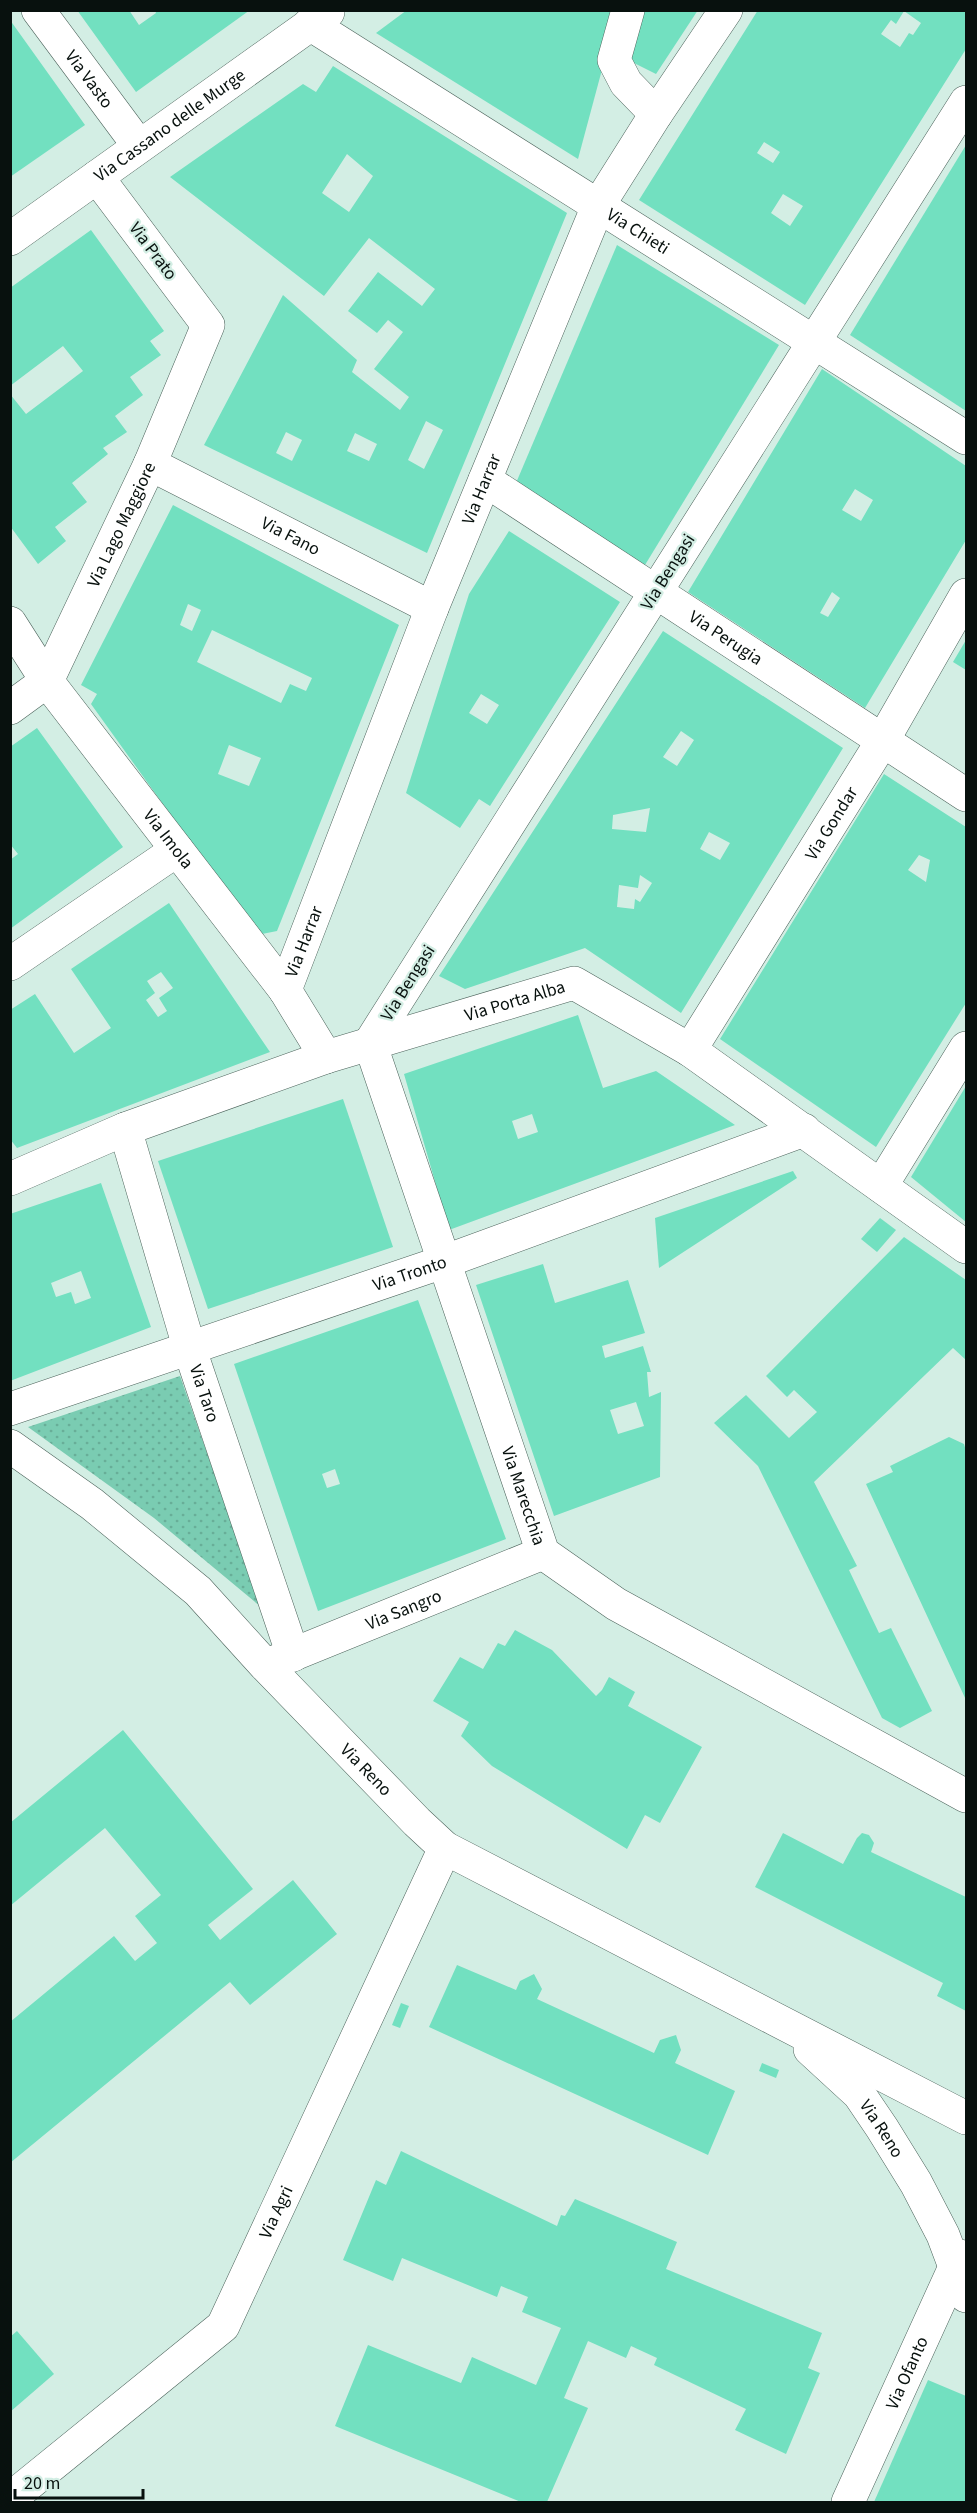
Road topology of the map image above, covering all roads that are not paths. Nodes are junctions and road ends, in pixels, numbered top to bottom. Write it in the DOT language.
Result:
graph roads {
  1 [pos="38,10"];
  2 [pos="628,10"];
  3 [pos="726,10"];
  4 [pos="320,17"];
  5 [pos="966,102"];
  6 [pos="656,114"];
  7 [pos="139,146"];
  8 [pos="97,177"];
  9 [pos="598,206"];
  10 [pos="10,239"];
  11 [pos="208,325"];
  12 [pos="814,342"];
  13 [pos="966,438"];
  14 [pos="150,464"];
  15 [pos="485,480"];
  16 [pos="656,591"];
  17 [pos="966,595"];
  18 [pos="432,608"];
  19 [pos="10,623"];
  20 [pos="47,681"];
  21 [pos="10,708"];
  22 [pos="883,740"];
  23 [pos="966,795"];
  24 [pos="177,850"];
  25 [pos="10,964"];
  26 [pos="285,990"];
  27 [pos="370,1043"];
  28 [pos="966,1048"];
  29 [pos="690,1050"];
  30 [pos="326,1057"];
  31 [pos="125,1129"];
  32 [pos="804,1130"];
  33 [pos="11,1178"];
  34 [pos="881,1186"];
  35 [pos="966,1247"];
  36 [pos="446,1262"];
  37 [pos="190,1350"];
  38 [pos="10,1409"];
  39 [pos="10,1446"];
  40 [pos="543,1553"];
  41 [pos="279,1660"];
  42 [pos="966,1796"];
  43 [pos="445,1848"];
  44 [pos="775,2018"];
  45 [pos="966,2118"];
  46 [pos="963,2268"];
  47 [pos="10,2499"];
  48 [pos="848,2502"];
  1 -- 7 [label="street, Via Vasto"];
  2 -- 6 [label="street"];
  3 -- 6 [label="street, Via Harrar"];
  4 -- 7 [label="street, Via Cassano delle Murge"];
  4 -- 9 [label="street, Via Chieti"];
  5 -- 12 [label="street, Via Bengasi"];
  6 -- 9 [label="street, Via Harrar"];
  7 -- 8 [label="street, Via Cassano delle Murge"];
  8 -- 10 [label="street, Via Cassano delle Murge"];
  8 -- 11 [label="street, Via Prato"];
  9 -- 12 [label="street, Via Chieti"];
  9 -- 15 [label="street, Via Harrar"];
  11 -- 14 [label="street, Via Lago Maggiore"];
  12 -- 13 [label="street, Via Chieti"];
  12 -- 16 [label="street, Via Bengasi"];
  14 -- 18 [label="street, Via Fano"];
  14 -- 20 [label="street, Via Lago Maggiore"];
  15 -- 16 [label="street, Via Perugia"];
  15 -- 18 [label="street, Via Harrar"];
  16 -- 22 [label="street, Via Perugia"];
  16 -- 27 [label="street, Via Bengasi"];
  17 -- 22 [label="street, Via Gondar"];
  18 -- 26 [label="street, Via Harrar"];
  19 -- 20 [label="street, Via Imola"];
  20 -- 21 [label="street, Via Lago Maggiore"];
  20 -- 24 [label="street, Via Imola"];
  22 -- 23 [label="street, Via Perugia"];
  22 -- 29 [label="street, Via Gondar"];
  24 -- 25 [label="street"];
  24 -- 26 [label="street, Via Imola"];
  26 -- 30 [label="street, Via Imola"];
  27 -- 29 [label="street, Via Porta Alba"];
  27 -- 30 [label="street, Via Porta Alba"];
  27 -- 36 [label="street, Via Marecchia"];
  28 -- 34 [label="street"];
  29 -- 32 [label="street, Via Porta Alba"];
  30 -- 31 [label="street, Via Porta Alba"];
  31 -- 33 [label="street, Via Porta Alba"];
  31 -- 37 [label="street, Via Taro"];
  32 -- 34 [label="street, Via Porta Alba"];
  32 -- 36 [label="street, Via Tronto"];
  34 -- 35 [label="street, Via Porta Alba"];
  36 -- 37 [label="street, Via Tronto"];
  36 -- 40 [label="street, Via Marecchia"];
  37 -- 38 [label="street, Via Tronto"];
  37 -- 41 [label="street, Via Taro"];
  39 -- 41 [label="street, Via Reno"];
  40 -- 41 [label="street, Via Sangro"];
  40 -- 42 [label="street, Via Marecchia"];
  41 -- 43 [label="street, Via Reno"];
  43 -- 44 [label="street, Via Reno"];
  43 -- 47 [label="street, Via Agri"];
  44 -- 45 [label="street, Via Reno"];
  44 -- 46 [label="street, Via Reno"];
  46 -- 48 [label="street, Via Ofanto"];
}
